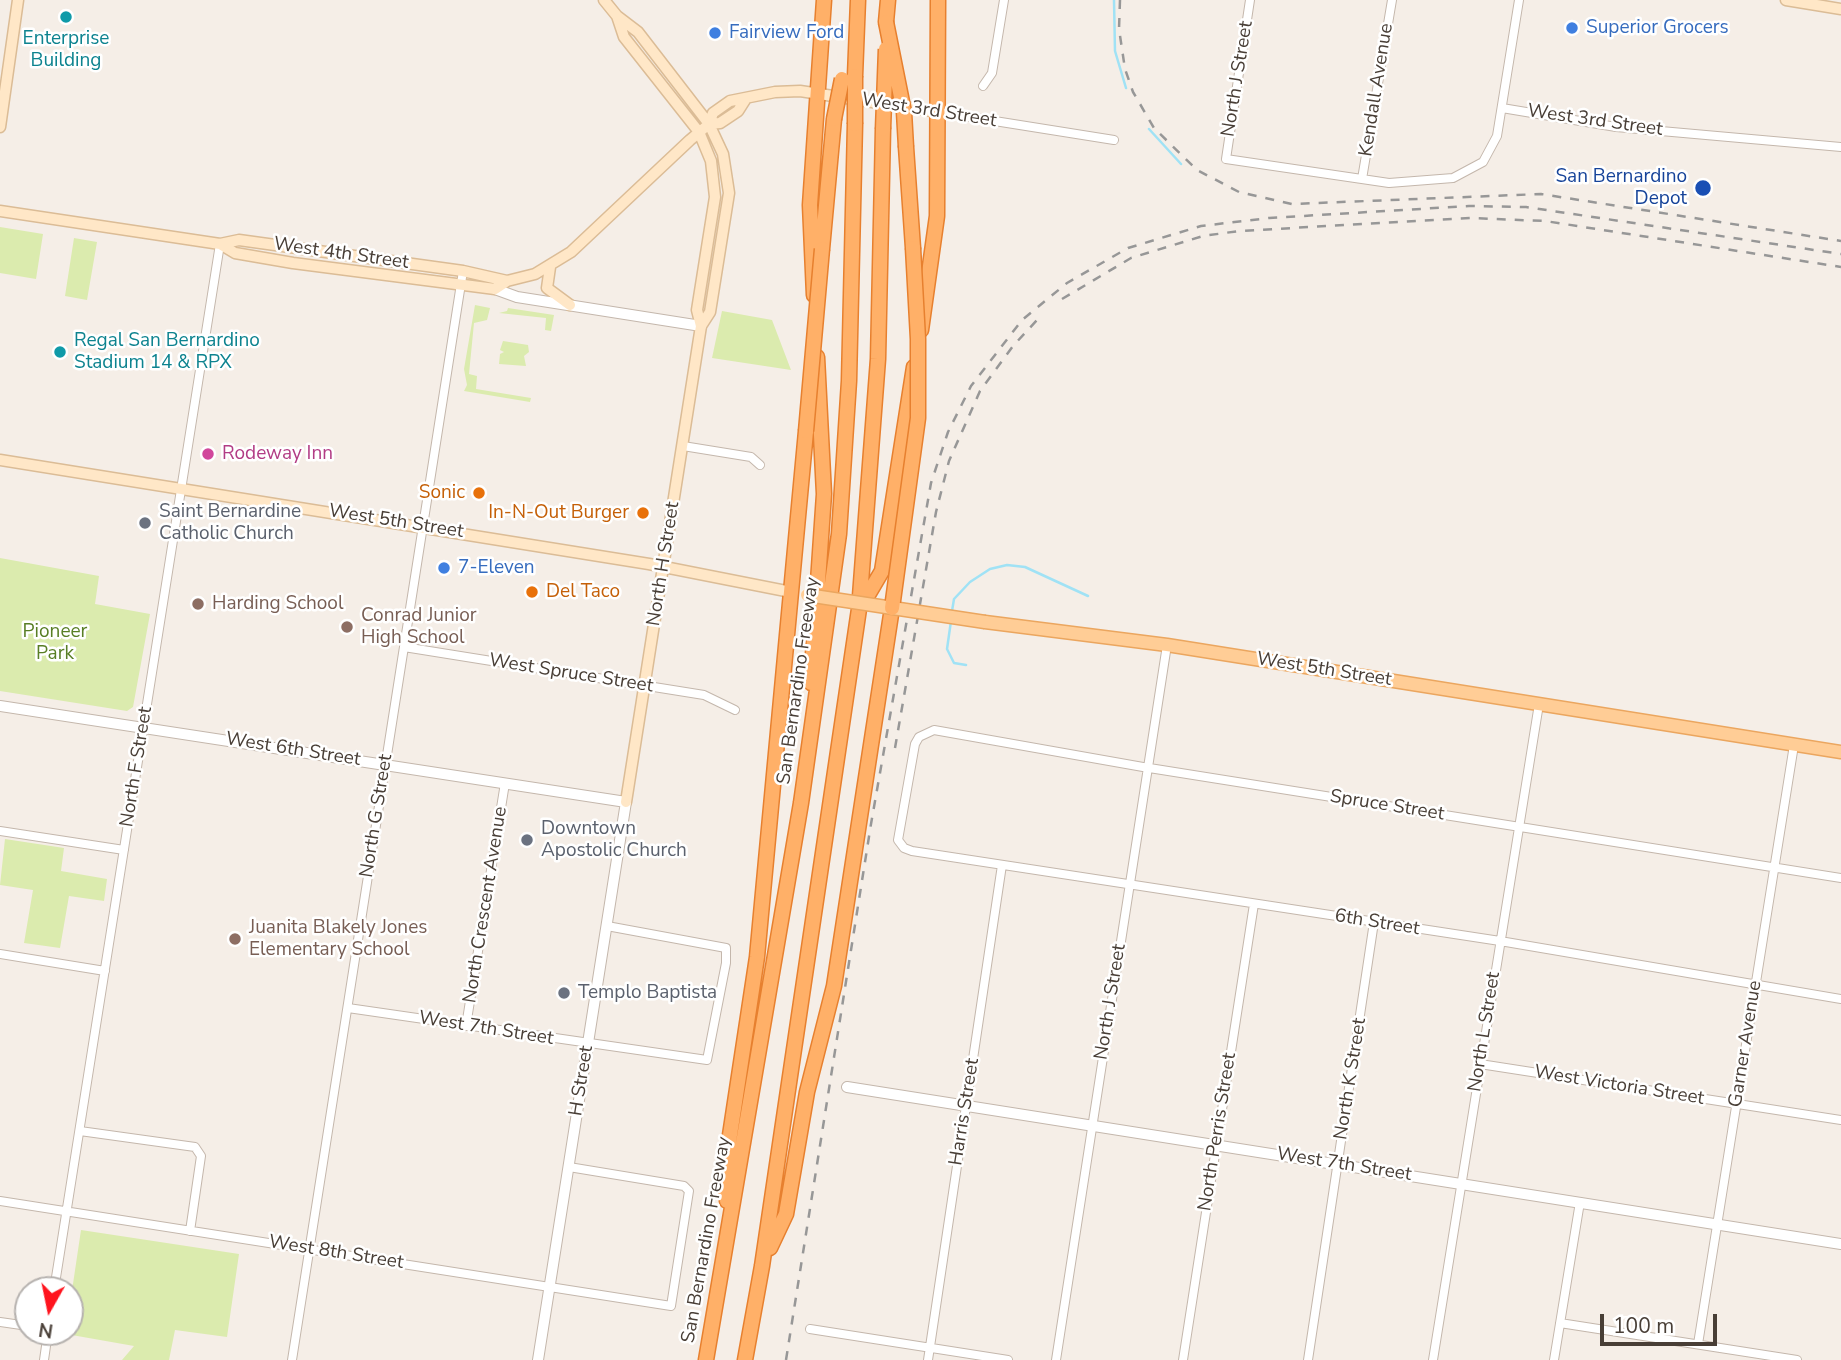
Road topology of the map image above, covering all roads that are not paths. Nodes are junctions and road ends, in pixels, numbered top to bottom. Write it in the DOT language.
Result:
graph roads {
  1 [pos="18,0"];
  2 [pos="604,0"];
  3 [pos="824,0"];
  4 [pos="858,0"];
  5 [pos="888,0"];
  6 [pos="938,0"];
  7 [pos="1004,0"];
  8 [pos="1250,0"];
  9 [pos="1392,0"];
  10 [pos="1519,0"];
  11 [pos="1786,0"];
  12 [pos="1841,9"];
  13 [pos="617,16"];
  14 [pos="886,22"];
  15 [pos="849,78"];
  16 [pos="982,86"];
  17 [pos="3,88"];
  18 [pos="816,93"];
  19 [pos="1502,108"];
  20 [pos="938,112"];
  21 [pos="709,124"];
  22 [pos="0,127"];
  23 [pos="699,132"];
  24 [pos="1114,140"];
  25 [pos="1841,147"];
  26 [pos="1226,159"];
  27 [pos="1362,179"];
  28 [pos="0,211"];
  29 [pos="220,244"];
  30 [pos="550,267"];
  31 [pos="463,271"];
  32 [pos="507,281"];
  33 [pos="461,285"];
  34 [pos="495,289"];
  35 [pos="569,305"];
  36 [pos="701,326"];
  37 [pos="683,446"];
  38 [pos="0,460"];
  39 [pos="760,465"];
  40 [pos="181,488"];
  41 [pos="423,526"];
  42 [pos="664,566"];
  43 [pos="798,593"];
  44 [pos="892,608"];
  45 [pos="859,609"];
  46 [pos="1167,645"];
  47 [pos="404,647"];
  48 [pos="645,686"];
  49 [pos="1539,704"];
  50 [pos="0,706"];
  51 [pos="735,710"];
  52 [pos="144,728"];
  53 [pos="1794,745"];
  54 [pos="1841,752"];
  55 [pos="386,765"];
  56 [pos="1148,768"];
  57 [pos="505,783"];
  58 [pos="626,802"];
  59 [pos="801,803"];
  60 [pos="1519,827"];
  61 [pos="0,831"];
  62 [pos="124,850"];
  63 [pos="912,851"];
  64 [pos="1002,865"];
  65 [pos="1774,868"];
  66 [pos="1841,878"];
  67 [pos="1130,885"];
  68 [pos="1254,904"];
  69 [pos="1374,922"];
  70 [pos="607,926"];
  71 [pos="1500,942"];
  72 [pos="0,954"];
  73 [pos="105,971"];
  74 [pos="1756,986"];
  75 [pos="1841,999"];
  76 [pos="348,1008"];
  77 [pos="466,1026"];
  78 [pos="588,1045"];
  79 [pos="1480,1064"];
  80 [pos="847,1087"];
  81 [pos="1737,1104"];
  82 [pos="966,1106"];
  83 [pos="1841,1120"];
  84 [pos="1091,1125"];
  85 [pos="80,1131"];
  86 [pos="1215,1145"];
  87 [pos="1338,1164"];
  88 [pos="569,1167"];
  89 [pos="1461,1183"];
  90 [pos="0,1201"];
  91 [pos="1580,1202"];
  92 [pos="67,1212"];
  93 [pos="729,1224"];
  94 [pos="1718,1224"];
  95 [pos="190,1231"];
  96 [pos="1841,1244"];
  97 [pos="309,1249"];
  98 [pos="762,1266"];
  99 [pos="56,1276"];
  100 [pos="550,1286"];
  101 [pos="1560,1322"];
  102 [pos="810,1329"];
  103 [pos="1698,1344"];
  104 [pos="929,1348"];
  105 [pos="292,1360"];
  106 [pos="538,1360"];
  107 [pos="706,1360"];
  108 [pos="745,1360"];
  109 [pos="928,1360"];
  110 [pos="1008,1360"];
  111 [pos="1056,1360"];
  112 [pos="1182,1360"];
  113 [pos="1308,1360"];
  114 [pos="1433,1360"];
  115 [pos="1555,1360"];
  116 [pos="1797,1360"];
  1 -- 17 [label="main road"];
  2 -- 13 [label="main road"];
  3 -- 18 [label="highway"];
  4 -- 15 [label="highway, San Bernardino Freeway"];
  5 -- 14 [label="highway"];
  6 -- 20 [label="highway"];
  7 -- 16 [label="street"];
  8 -- 26 [label="street, North J Street"];
  9 -- 27 [label="street, Kendall Avenue"];
  10 -- 19 [label="street"];
  11 -- 12 [label="main road"];
  13 -- 21 [label="main road"];
  13 -- 23 [label="main road"];
  14 -- 44 [label="highway, bridge"];
  14 -- 45 [label="highway, bridge"];
  15 -- 43 [label="highway, bridge"];
  15 -- 59 [label="highway, San Bernardino Freeway, bridge"];
  17 -- 22 [label="main road"];
  18 -- 20 [label="main road, West 3rd Street"];
  18 -- 21 [label="main road, West 3rd Street"];
  18 -- 59 [label="highway"];
  19 -- 25 [label="street, West 3rd Street"];
  19 -- 27 [label="street, West 3rd Street"];
  20 -- 24 [label="street, West 3rd Street"];
  20 -- 45 [label="highway"];
  21 -- 23 [label="main road, West 3rd Street"];
  21 -- 36 [label="main road, North H Street"];
  23 -- 30 [label="main road, West 3rd Street"];
  23 -- 36 [label="main road, North H Street"];
  26 -- 27 [label="street, West 3rd Street"];
  28 -- 29 [label="main road, West 4th Street"];
  29 -- 31 [label="main road, West 4th Street"];
  29 -- 33 [label="main road, West 4th Street"];
  29 -- 40 [label="street, North F Street"];
  30 -- 32 [label="main road, West 3rd Street"];
  30 -- 35 [label="main road"];
  31 -- 32 [label="main road"];
  31 -- 33 [label="street, North G Street"];
  32 -- 34 [label="main road, West 3rd Street"];
  33 -- 34 [label="main road"];
  33 -- 41 [label="street, North G Street"];
  34 -- 35 [label="street"];
  35 -- 36 [label="street"];
  36 -- 37 [label="main road, North H Street"];
  37 -- 39 [label="street"];
  37 -- 42 [label="main road, North H Street"];
  38 -- 40 [label="main road, West 5th Street"];
  40 -- 41 [label="main road, West 5th Street"];
  40 -- 52 [label="street, North F Street"];
  41 -- 42 [label="main road, West 5th Street"];
  41 -- 47 [label="street, North G Street"];
  42 -- 43 [label="main road, West 5th Street"];
  42 -- 48 [label="main road, North H Street"];
  43 -- 44 [label="main road, West 5th Street, bridge"];
  43 -- 93 [label="highway"];
  44 -- 46 [label="main road, West 5th Street, bridge"];
  44 -- 98 [label="highway"];
  45 -- 98 [label="highway"];
  46 -- 49 [label="main road, West 5th Street"];
  46 -- 56 [label="street, North J Street"];
  47 -- 48 [label="street, West Spruce Street"];
  47 -- 55 [label="street, North G Street"];
  48 -- 51 [label="street, West Spruce Street"];
  48 -- 58 [label="main road, North H Street"];
  49 -- 53 [label="main road, West 5th Street"];
  49 -- 60 [label="street, North L Street"];
  50 -- 52 [label="street, West 6th Street"];
  52 -- 55 [label="street, West 6th Street"];
  52 -- 62 [label="street, North F Street"];
  53 -- 54 [label="main road, West 5th Street"];
  53 -- 65 [label="street, Garner Avenue"];
  55 -- 57 [label="street, West 6th Street"];
  55 -- 76 [label="street, North G Street"];
  56 -- 60 [label="street, Spruce Street"];
  56 -- 63 [label="street, Spruce Street"];
  56 -- 67 [label="street, North J Street"];
  57 -- 58 [label="street, West 6th Street"];
  57 -- 77 [label="street, North Crescent Avenue"];
  58 -- 70 [label="street, H Street"];
  59 -- 93 [label="highway, San Bernardino Freeway"];
  60 -- 65 [label="street, Spruce Street"];
  60 -- 71 [label="street, North L Street"];
  61 -- 62 [label="street"];
  62 -- 73 [label="street, North F Street"];
  63 -- 64 [label="street, 6th Street"];
  64 -- 67 [label="street, 6th Street"];
  64 -- 82 [label="street, Harris Street"];
  65 -- 66 [label="street, Spruce Street"];
  65 -- 74 [label="street, Garner Avenue"];
  67 -- 68 [label="street, 6th Street"];
  67 -- 84 [label="street, North J Street"];
  68 -- 69 [label="street, 6th Street"];
  68 -- 86 [label="street, North Perris Street"];
  69 -- 71 [label="street, 6th Street"];
  69 -- 87 [label="street, North K Street"];
  70 -- 78 [label="street, H Street"];
  70 -- 78 [label="street, West 7th Street"];
  71 -- 74 [label="street, 6th Street"];
  71 -- 79 [label="street, North L Street"];
  72 -- 73 [label="street"];
  73 -- 85 [label="street, North F Street"];
  74 -- 75 [label="street, 6th Street"];
  74 -- 81 [label="street, Garner Avenue"];
  76 -- 77 [label="street, West 7th Street"];
  76 -- 97 [label="street, North G Street"];
  77 -- 78 [label="street, West 7th Street"];
  78 -- 88 [label="street, H Street"];
  79 -- 81 [label="street, West Victoria Street"];
  79 -- 89 [label="street, North L Street"];
  80 -- 82 [label="street, West 7th Street"];
  81 -- 83 [label="street, West Victoria Street"];
  81 -- 94 [label="street, Garner Avenue"];
  82 -- 84 [label="street, West 7th Street"];
  82 -- 104 [label="street, Harris Street"];
  84 -- 86 [label="street, West 7th Street"];
  84 -- 111 [label="street, North J Street"];
  85 -- 92 [label="street, North F Street"];
  85 -- 95 [label="street"];
  86 -- 87 [label="street, West 7th Street"];
  86 -- 112 [label="street, North Perris Street"];
  87 -- 89 [label="street, West 7th Street"];
  87 -- 113 [label="street, North K Street"];
  88 -- 100 [label="street, H Street"];
  88 -- 100 [label="street, West 8th Street"];
  89 -- 91 [label="street, West 7th Street"];
  89 -- 114 [label="street, North L Street"];
  90 -- 92 [label="street, West 8th Street"];
  91 -- 94 [label="street, West 7th Street"];
  91 -- 101 [label="street"];
  92 -- 95 [label="street, West 8th Street"];
  92 -- 99 [label="street, North F Street"];
  93 -- 107 [label="highway, San Bernardino Freeway"];
  94 -- 96 [label="street, West 7th Street"];
  94 -- 103 [label="street, Garner Avenue"];
  95 -- 97 [label="street, West 8th Street"];
  97 -- 100 [label="street, West 8th Street"];
  97 -- 105 [label="street, North G Street"];
  98 -- 108 [label="highway"];
  100 -- 106 [label="street, H Street"];
  101 -- 103 [label="street"];
  101 -- 115 [label="street"];
  102 -- 104 [label="street"];
  103 -- 116 [label="street"];
  104 -- 109 [label="street, Harris Street"];
  104 -- 110 [label="street"];
}
